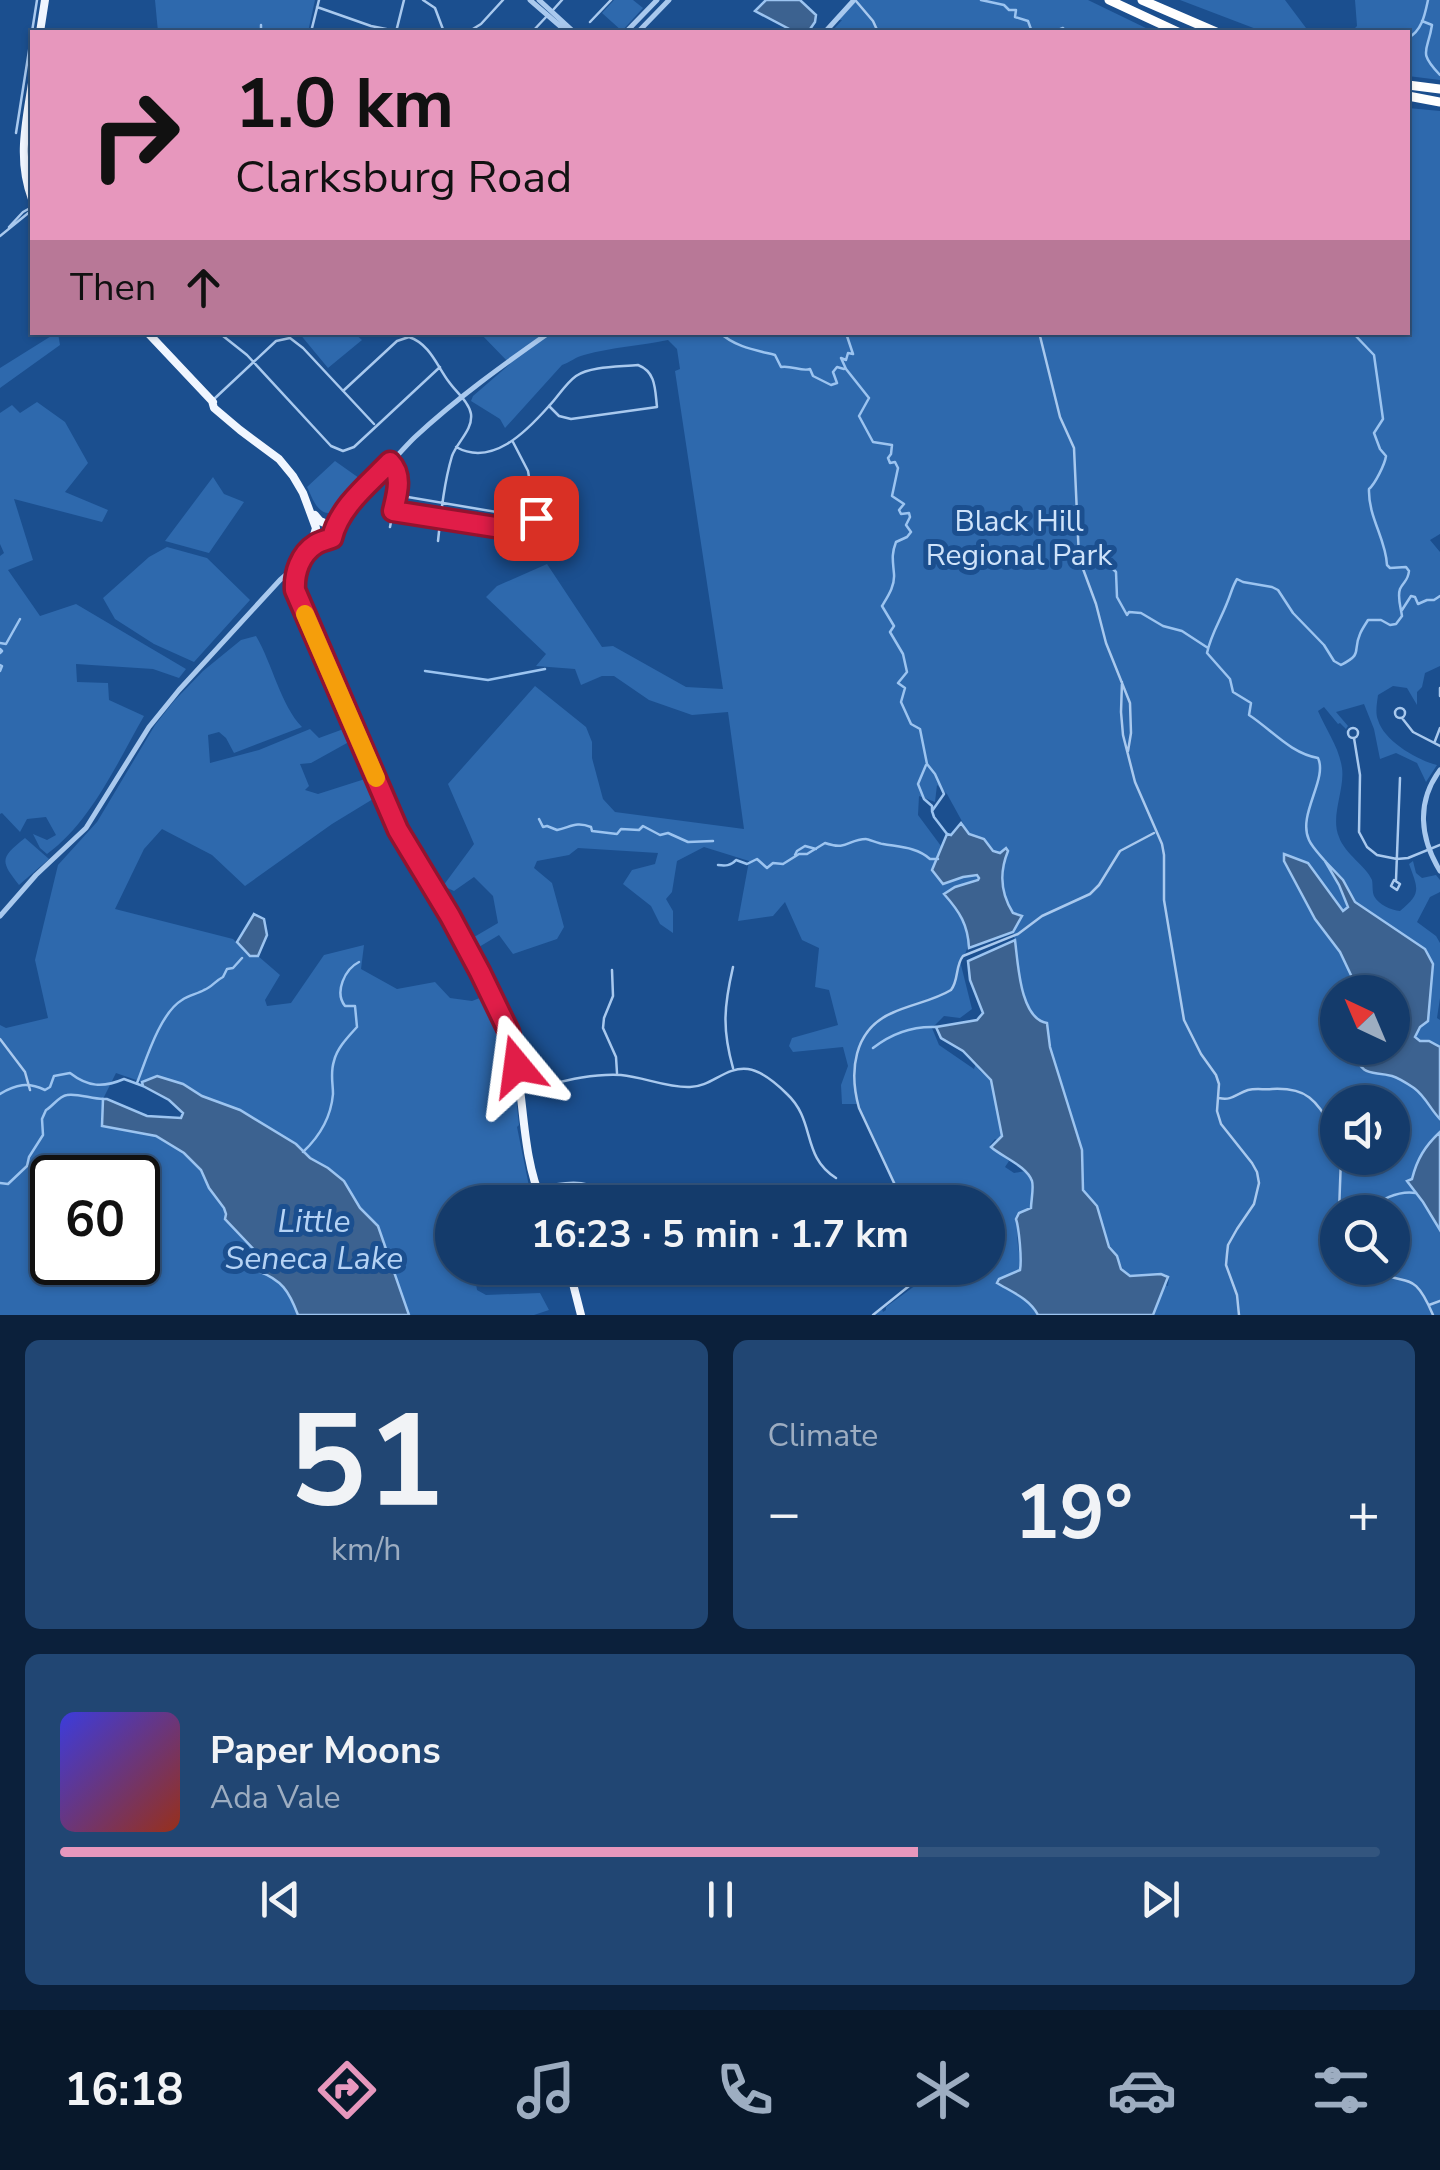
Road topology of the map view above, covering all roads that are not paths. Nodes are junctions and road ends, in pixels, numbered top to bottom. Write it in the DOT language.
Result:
graph roads {
  1 [pos="37,0"];
  2 [pos="46,0"];
  3 [pos="319,0"];
  4 [pos="404,0"];
  5 [pos="424,0"];
  6 [pos="503,0"];
  7 [pos="530,0"];
  8 [pos="539,0"];
  9 [pos="562,0"];
  10 [pos="611,0"];
  11 [pos="657,0"];
  12 [pos="670,0"];
  13 [pos="854,0"];
  14 [pos="1108,0"];
  15 [pos="1142,0"];
  16 [pos="316,6"];
  17 [pos="550,13"];
  18 [pos="590,22"];
  19 [pos="32,30"];
  20 [pos="40,30"];
  21 [pos="311,30"];
  22 [pos="388,30"];
  23 [pos="396,30"];
  24 [pos="443,30"];
  25 [pos="471,30"];
  26 [pos="534,30"];
  27 [pos="569,30"];
  28 [pos="628,30"];
  29 [pos="640,30"];
  30 [pos="827,30"];
  31 [pos="877,30"];
  32 [pos="1174,30"];
  33 [pos="1211,30"];
  34 [pos="30,44"];
  35 [pos="1410,86"];
  36 [pos="1440,89"];
  37 [pos="30,95"];
  38 [pos="1410,96"];
  39 [pos="1440,102"];
  40 [pos="16,132"];
  41 [pos="30,192"];
  42 [pos="30,211"];
  43 [pos="0,236"];
  44 [pos="150,335"];
  45 [pos="222,335"];
  46 [pos="546,335"];
  47 [pos="1041,335"];
  48 [pos="254,362"];
  49 [pos="440,367"];
  50 [pos="343,392"];
  51 [pos="461,396"];
  52 [pos="212,401"];
  53 [pos="549,406"];
  54 [pos="376,426"];
  55 [pos="512,441"];
  56 [pos="456,447"];
  57 [pos="390,462"];
  58 [pos="396,495"];
  59 [pos="444,502"];
  60 [pos="346,508"];
  61 [pos="393,511"];
  62 [pos="536,519"];
  63 [pos="441,520"];
  64 [pos="320,527"];
  65 [pos="390,527"];
  66 [pos="334,532"];
  67 [pos="438,540"];
  68 [pos="322,542"];
  69 [pos="295,572"];
  70 [pos="1122,682"];
  71 [pos="1440,688"];
  72 [pos="1440,696"];
  73 [pos="1402,718"];
  74 [pos="1440,728"];
  75 [pos="1354,738"];
  76 [pos="1434,742"];
  77 [pos="1440,746"];
  78 [pos="1128,751"];
  79 [pos="1440,770"];
  80 [pos="1400,778"];
  81 [pos="1156,832"];
  82 [pos="1440,845"];
  83 [pos="1428,850"];
  84 [pos="1397,859"];
  85 [pos="1440,871"];
  86 [pos="1396,880"];
  87 [pos="0,916"];
  88 [pos="734,967"];
  89 [pos="612,970"];
  90 [pos="0,1039"];
  91 [pos="734,1069"];
  92 [pos="617,1075"];
  93 [pos="30,1090"];
  94 [pos="520,1092"];
  95 [pos="1217,1098"];
  96 [pos="1320,1109"];
  97 [pos="836,1178"];
  98 [pos="536,1185"];
  99 [pos="554,1185"];
  100 [pos="592,1185"];
  101 [pos="896,1185"];
  102 [pos="1410,1280"];
  103 [pos="573,1285"];
  104 [pos="910,1285"];
  105 [pos="1440,1301"];
  106 [pos="1429,1304"];
  107 [pos="581,1315"];
  108 [pos="873,1315"];
  109 [pos="1239,1315"];
  110 [pos="1434,1315"];
  1 -- 19 [label="street"];
  2 -- 20 [label="main road"];
  3 -- 16 [label="street"];
  4 -- 23 [label="street"];
  5 -- 24 [label="street"];
  6 -- 25 [label="street"];
  7 -- 17 [label="street"];
  8 -- 17 [label="street"];
  9 -- 17 [label="street"];
  10 -- 18 [label="street"];
  11 -- 28 [label="street"];
  12 -- 29 [label="street"];
  13 -- 30 [label="street"];
  13 -- 31 [label="street"];
  14 -- 32 [label="highway"];
  15 -- 33 [label="highway"];
  16 -- 21 [label="street"];
  16 -- 22 [label="street"];
  17 -- 26 [label="street"];
  17 -- 27 [label="street"];
  34 -- 40 [label="street"];
  35 -- 36 [label="highway"];
  37 -- 41 [label="main road"];
  38 -- 39 [label="highway"];
  42 -- 43 [label="street"];
  44 -- 52 [label="main road"];
  45 -- 48 [label="street"];
  46 -- 51 [label="street"];
  47 -- 70 [label="street"];
  48 -- 50 [label="street"];
  48 -- 52 [label="street"];
  48 -- 54 [label="street"];
  49 -- 50 [label="street"];
  49 -- 51 [label="street"];
  49 -- 54 [label="street"];
  50 -- 54 [label="street"];
  51 -- 56 [label="street"];
  51 -- 57 [label="street"];
  52 -- 64 [label="main road"];
  53 -- 53 [label="street"];
  53 -- 55 [label="street"];
  55 -- 56 [label="street"];
  55 -- 62 [label="street"];
  56 -- 59 [label="street"];
  57 -- 58 [label="street"];
  57 -- 60 [label="street"];
  58 -- 59 [label="street"];
  58 -- 61 [label="street"];
  59 -- 62 [label="street"];
  59 -- 63 [label="street"];
  60 -- 64 [label="street"];
  60 -- 66 [label="street"];
  61 -- 63 [label="street"];
  61 -- 65 [label="street"];
  62 -- 63 [label="street"];
  63 -- 67 [label="street"];
  64 -- 66 [label="main road"];
  64 -- 68 [label="main road"];
  64 -- 69 [label="main road"];
  66 -- 68 [label="main road"];
  68 -- 69 [label="main road"];
  69 -- 87 [label="street"];
  69 -- 94 [label="main road"];
  70 -- 78 [label="street"];
  70 -- 78 [label="street"];
  71 -- 72 [label="street"];
  73 -- 76 [label="street"];
  74 -- 76 [label="street"];
  75 -- 84 [label="street"];
  76 -- 77 [label="street"];
  78 -- 81 [label="street"];
  79 -- 83 [label="street"];
  80 -- 84 [label="street"];
  81 -- 95 [label="street"];
  81 -- 101 [label="street"];
  82 -- 83 [label="street"];
  83 -- 84 [label="street"];
  83 -- 85 [label="street"];
  84 -- 86 [label="street"];
  88 -- 91 [label="street"];
  89 -- 92 [label="street"];
  90 -- 93 [label="street"];
  91 -- 92 [label="street"];
  91 -- 97 [label="street"];
  92 -- 94 [label="street"];
  94 -- 98 [label="main road"];
  95 -- 96 [label="street"];
  95 -- 109 [label="street"];
  99 -- 100 [label="street"];
  102 -- 106 [label="street"];
  103 -- 107 [label="main road"];
  104 -- 108 [label="street"];
  105 -- 106 [label="street"];
  106 -- 110 [label="street"];
}
